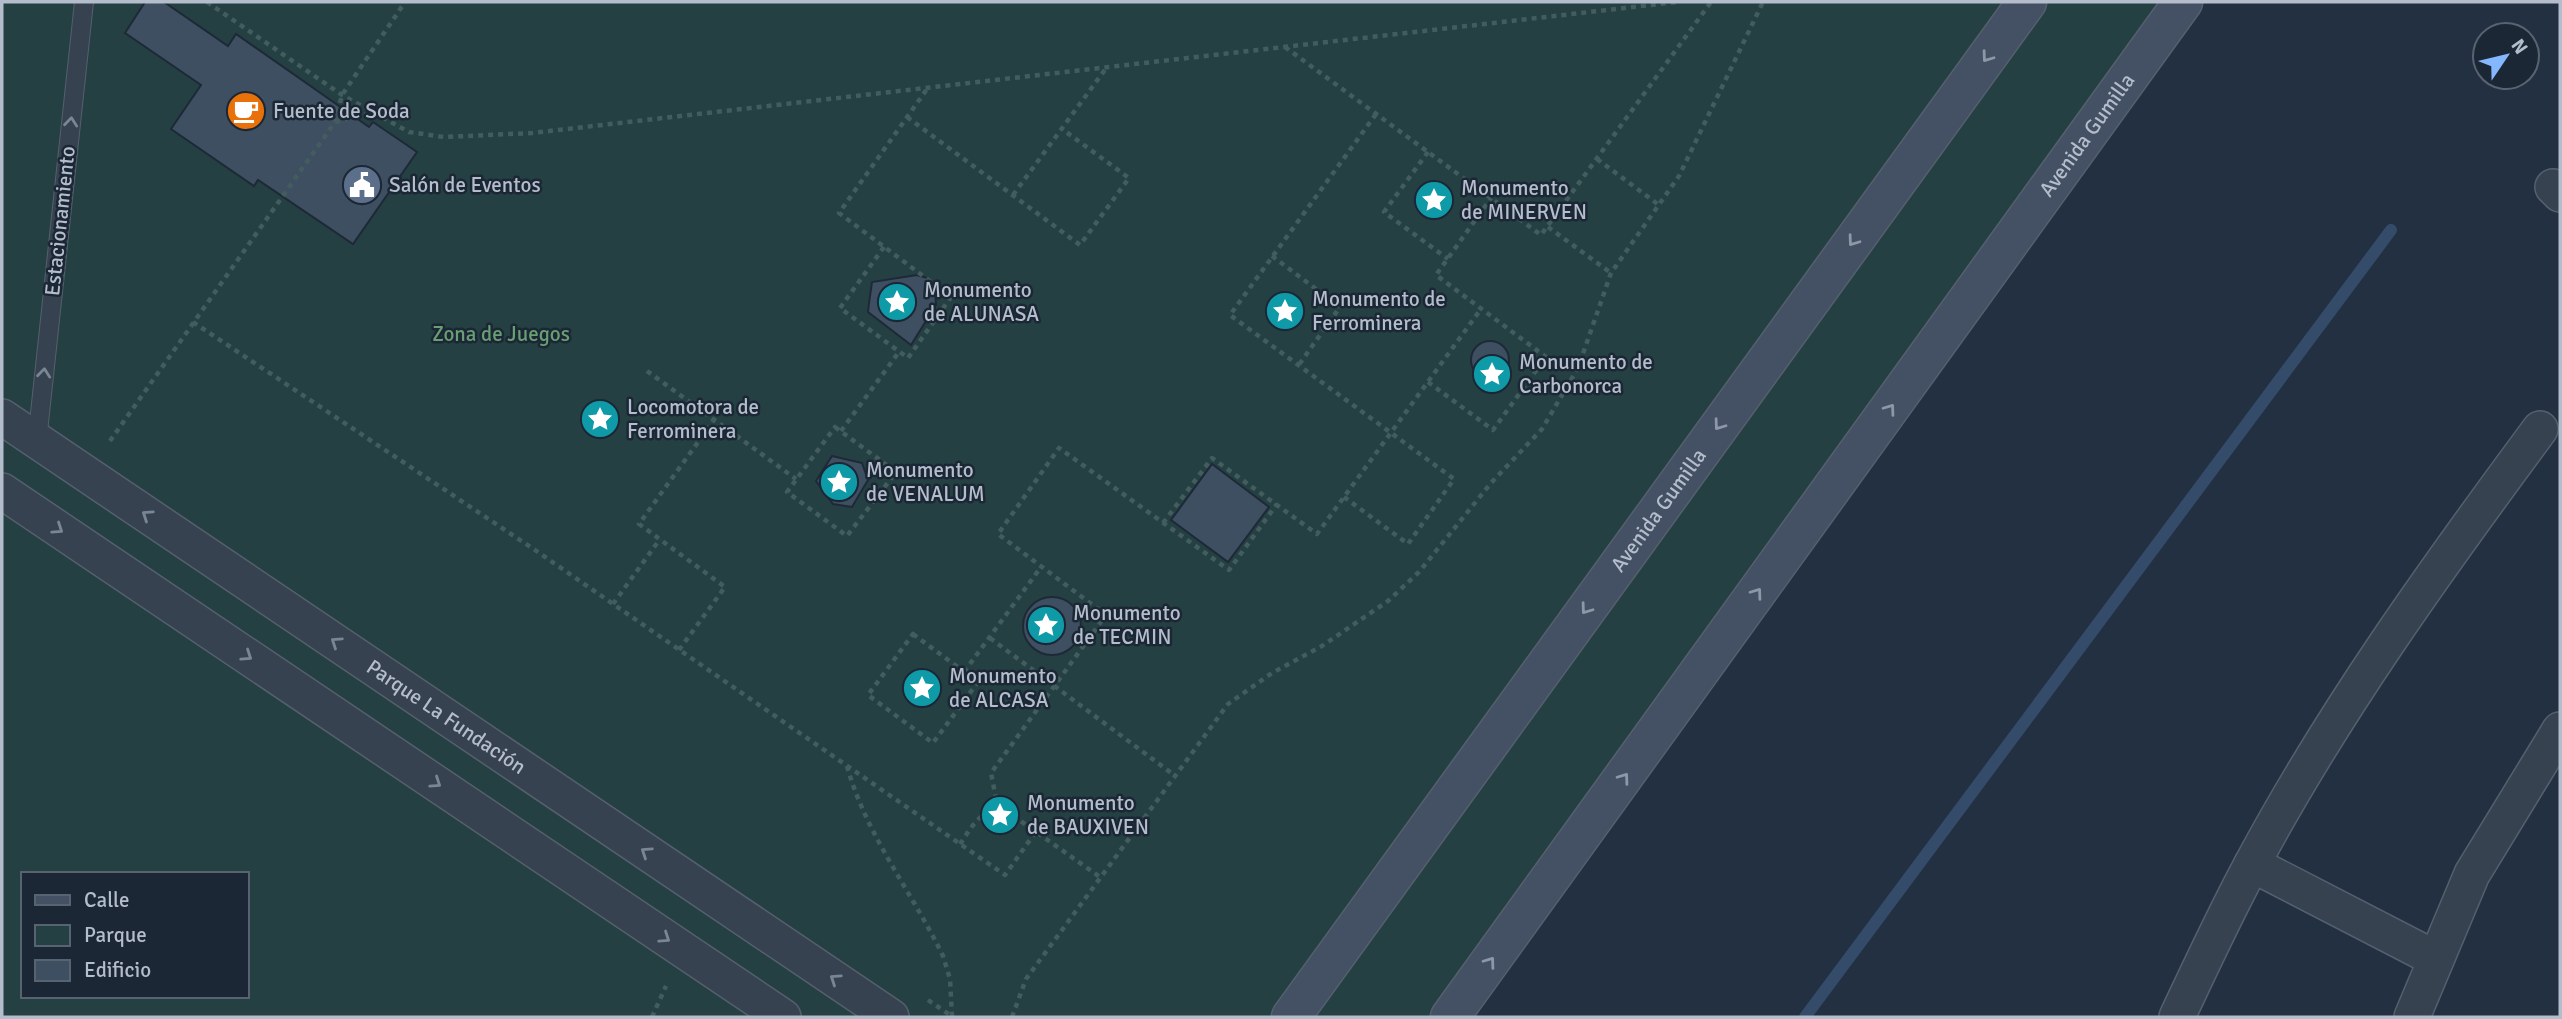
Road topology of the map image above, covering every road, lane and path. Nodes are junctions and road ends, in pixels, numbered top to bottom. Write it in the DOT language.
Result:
graph roads {
  1 [pos="83,2"];
  2 [pos="207,2"];
  3 [pos="405,2"];
  4 [pos="1677,2"];
  5 [pos="1711,2"];
  6 [pos="1763,2"];
  7 [pos="2027,2"];
  8 [pos="2183,2"];
  9 [pos="1284,47"];
  10 [pos="1107,67"];
  11 [pos="928,88"];
  12 [pos="342,95"];
  13 [pos="372,113"];
  14 [pos="1376,114"];
  15 [pos="907,117"];
  16 [pos="335,122"];
  17 [pos="1062,129"];
  18 [pos="1428,152"];
  19 [pos="1597,159"];
  20 [pos="1013,195"];
  21 [pos="1491,198"];
  22 [pos="1659,205"];
  23 [pos="1548,227"];
  24 [pos="884,247"];
  25 [pos="1272,256"];
  26 [pos="1448,259"];
  27 [pos="1611,273"];
  28 [pos="1481,309"];
  29 [pos="194,322"];
  30 [pos="899,352"];
  31 [pos="1298,366"];
  32 [pos="647,371"];
  33 [pos="1428,382"];
  34 [pos="2,417"];
  35 [pos="714,420"];
  36 [pos="2540,429"];
  37 [pos="841,431"];
  38 [pos="1390,433"];
  39 [pos="37,440"];
  40 [pos="86,474"];
  41 [pos="797,479"];
  42 [pos="2,491"];
  43 [pos="1344,497"];
  44 [pos="1277,504"];
  45 [pos="1163,523"];
  46 [pos="660,539"];
  47 [pos="1041,566"];
  48 [pos="613,604"];
  49 [pos="990,638"];
  50 [pos="679,650"];
  51 [pos="964,672"];
  52 [pos="1055,686"];
  53 [pos="2560,730"];
  54 [pos="846,765"];
  55 [pos="1174,775"];
  56 [pos="998,809"];
  57 [pos="1037,830"];
  58 [pos="960,844"];
  59 [pos="2252,864"];
  60 [pos="1100,877"];
  61 [pos="2436,959"];
  62 [pos="783,1017"];
  63 [pos="891,1017"];
  64 [pos="952,1017"];
  65 [pos="1012,1017"];
  66 [pos="1291,1017"];
  67 [pos="1450,1017"];
  68 [pos="2177,1017"];
  69 [pos="2412,1017"];
  39 -- 1 [label="lane, Estacionamiento, one-way"];
  2 -- 12 [label="path"];
  3 -- 12 [label="path"];
  4 -- 9 [label="path"];
  5 -- 19 [label="path"];
  6 -- 22 [label="path"];
  7 -- 66 [label="main road, Avenida Gumilla, one-way"];
  67 -- 8 [label="main road, Avenida Gumilla, one-way"];
  9 -- 10 [label="path"];
  9 -- 14 [label="path"];
  10 -- 11 [label="path"];
  10 -- 17 [label="path"];
  11 -- 13 [label="path"];
  11 -- 15 [label="path"];
  12 -- 13 [label="path"];
  12 -- 16 [label="path"];
  13 -- 16 [label="path"];
  14 -- 18 [label="path"];
  14 -- 25 [label="path"];
  15 -- 20 [label="path"];
  15 -- 24 [label="path"];
  16 -- 29 [label="path"];
  17 -- 20 [label="path"];
  17 -- 20 [label="path"];
  18 -- 21 [label="path"];
  18 -- 26 [label="path"];
  19 -- 22 [label="path"];
  19 -- 23 [label="path"];
  21 -- 23 [label="path"];
  21 -- 26 [label="path"];
  22 -- 27 [label="path"];
  23 -- 27 [label="path"];
  24 -- 30 [label="path"];
  24 -- 30 [label="path"];
  25 -- 31 [label="path"];
  25 -- 31 [label="path"];
  26 -- 28 [label="path"];
  27 -- 55 [label="path"];
  28 -- 33 [label="path"];
  28 -- 33 [label="path"];
  29 -- 40 [label="path"];
  29 -- 48 [label="path"];
  30 -- 37 [label="path"];
  31 -- 38 [label="path"];
  32 -- 35 [label="path"];
  33 -- 38 [label="path"];
  34 -- 39 [label="street, Parque La Fundación"];
  35 -- 41 [label="path"];
  35 -- 46 [label="path"];
  36 -- 59 [label="street"];
  37 -- 41 [label="path"];
  37 -- 41 [label="path"];
  38 -- 43 [label="path"];
  38 -- 43 [label="path"];
  39 -- 40 [label="street, Parque La Fundación"];
  63 -- 40 [label="street, Parque La Fundación, one-way"];
  42 -- 62 [label="street, one-way"];
  43 -- 44 [label="path"];
  44 -- 45 [label="path"];
  44 -- 45 [label="path"];
  45 -- 47 [label="path"];
  46 -- 48 [label="path"];
  46 -- 50 [label="path"];
  47 -- 49 [label="path"];
  47 -- 52 [label="path"];
  48 -- 50 [label="path"];
  49 -- 51 [label="path"];
  49 -- 52 [label="path"];
  50 -- 54 [label="path"];
  51 -- 51 [label="path"];
  52 -- 55 [label="path"];
  52 -- 56 [label="path"];
  53 -- 61 [label="street"];
  54 -- 58 [label="path"];
  54 -- 64 [label="path"];
  55 -- 60 [label="path"];
  56 -- 57 [label="path"];
  56 -- 58 [label="path"];
  57 -- 58 [label="path"];
  57 -- 60 [label="path"];
  59 -- 61 [label="street"];
  59 -- 68 [label="street"];
  60 -- 65 [label="path"];
  61 -- 69 [label="street"];
}
